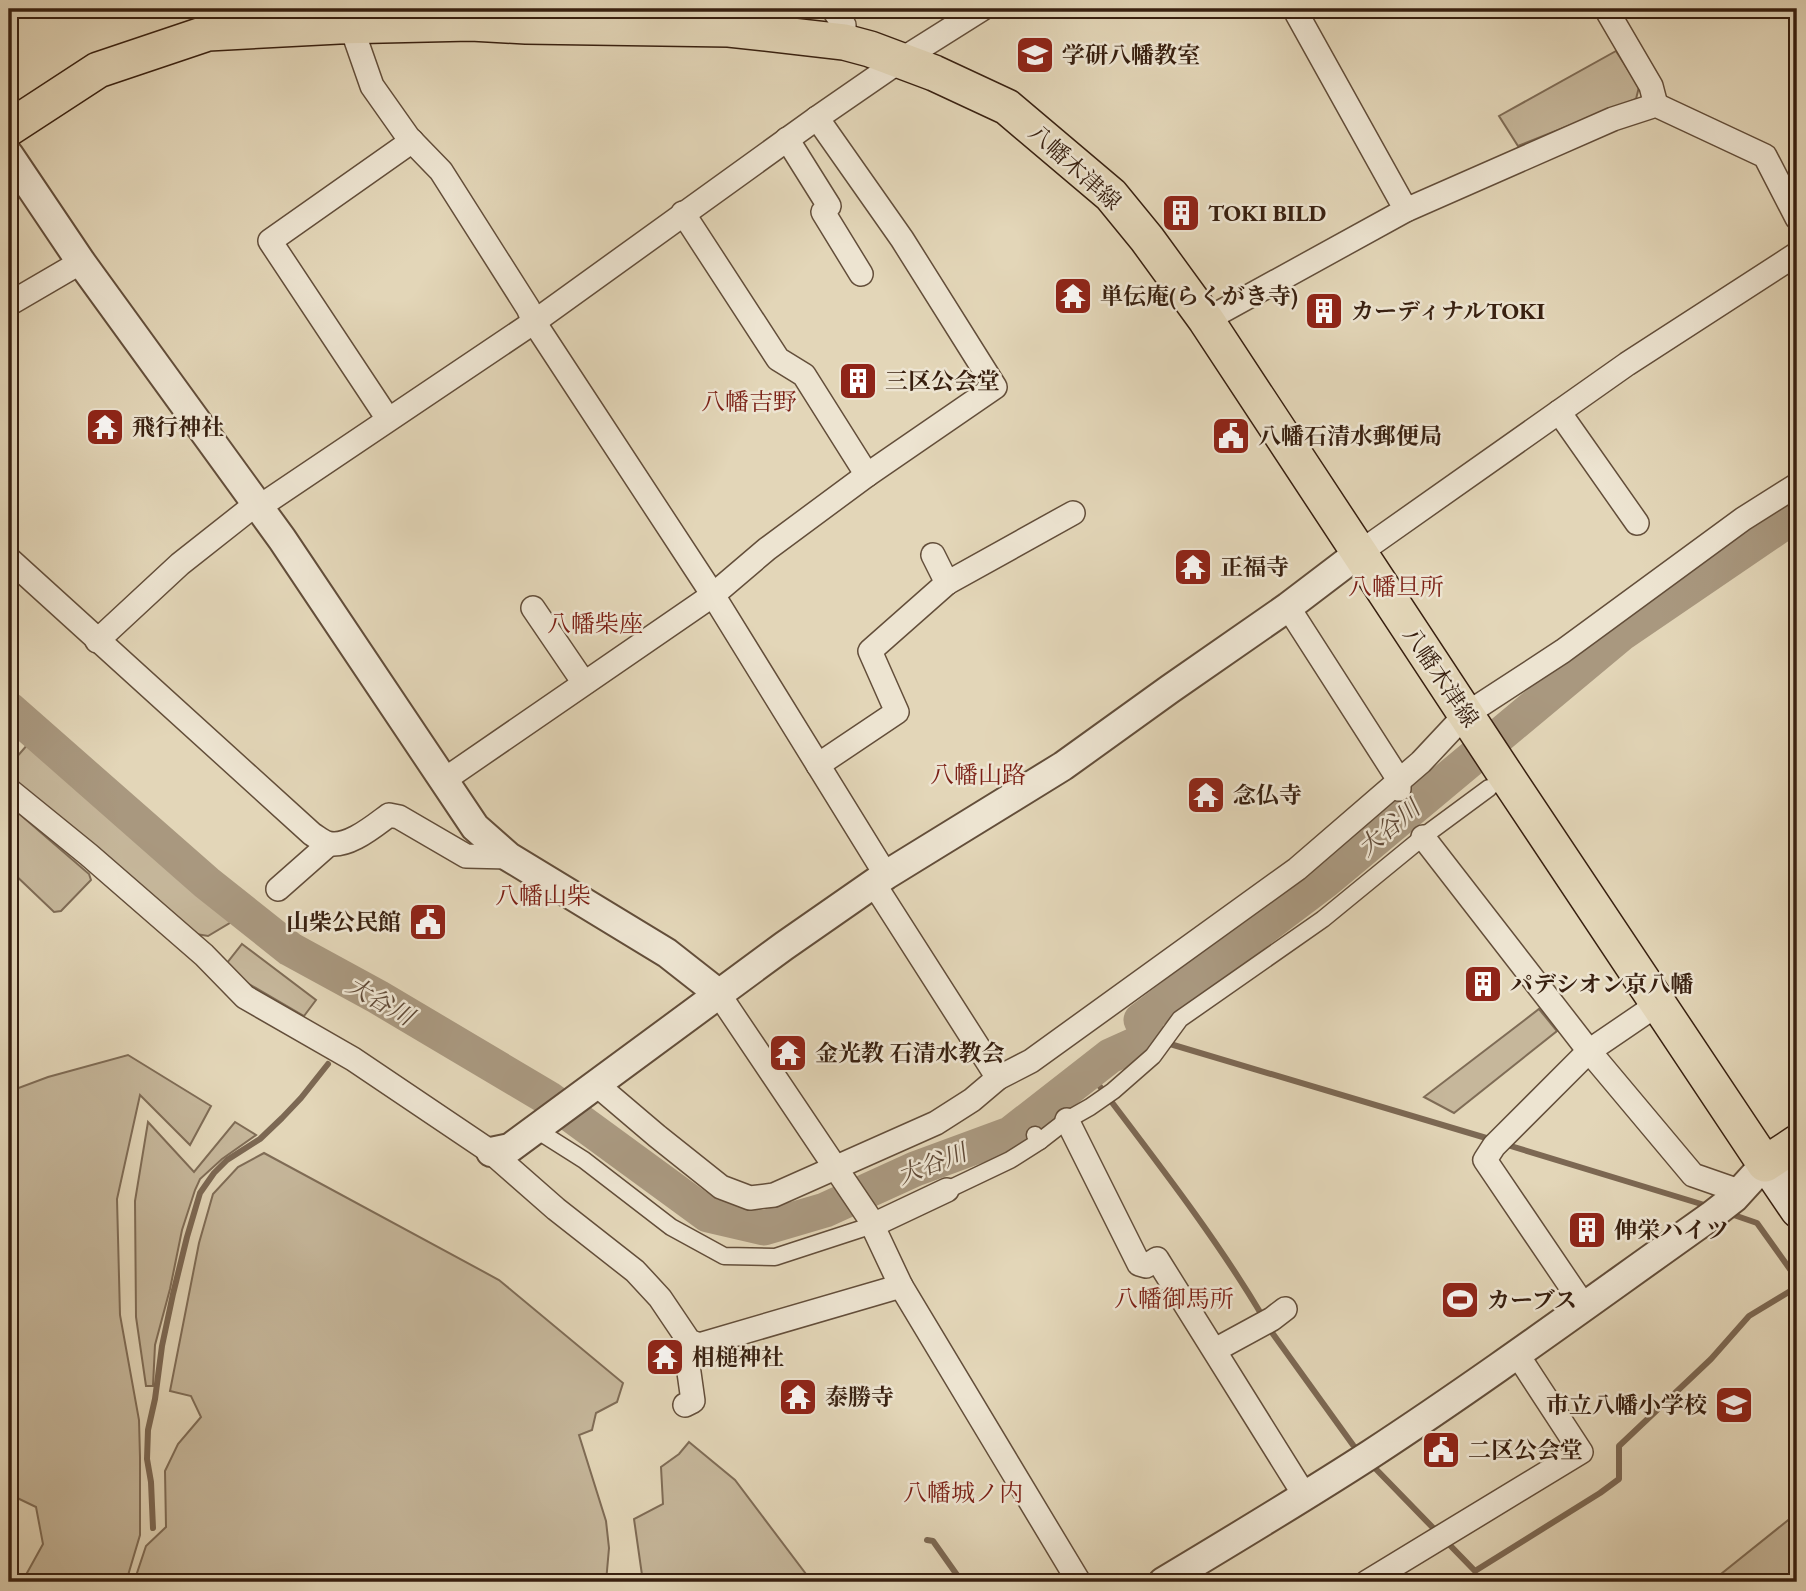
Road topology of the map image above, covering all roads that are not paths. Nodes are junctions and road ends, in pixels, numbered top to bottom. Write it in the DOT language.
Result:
graph roads {
  1 [pos="833,9"];
  2 [pos="982,9"];
  3 [pos="1302,9"];
  4 [pos="1605,9"];
  5 [pos="340,20"];
  6 [pos="844,42"];
  7 [pos="901,60"];
  8 [pos="1656,105"];
  9 [pos="817,118"];
  10 [pos="9,128"];
  11 [pos="787,139"];
  12 [pos="412,141"];
  13 [pos="9,155"];
  14 [pos="1406,210"];
  15 [pos="683,213"];
  16 [pos="1797,218"];
  17 [pos="1797,254"];
  18 [pos="81,262"];
  19 [pos="861,274"];
  20 [pos="9,304"];
  21 [pos="1206,320"];
  22 [pos="534,322"];
  23 [pos="1559,412"];
  24 [pos="388,419"];
  25 [pos="867,475"];
  26 [pos="1797,485"];
  27 [pos="257,506"];
  28 [pos="1073,513"];
  29 [pos="1637,523"];
  30 [pos="1359,553"];
  31 [pos="933,555"];
  32 [pos="9,559"];
  33 [pos="947,583"];
  34 [pos="713,595"];
  35 [pos="1288,607"];
  36 [pos="533,608"];
  37 [pos="97,640"];
  38 [pos="584,683"];
  39 [pos="1468,718"];
  40 [pos="818,765"];
  41 [pos="444,780"];
  42 [pos="1497,781"];
  43 [pos="1399,785"];
  44 [pos="9,790"];
  45 [pos="1425,833"];
  46 [pos="329,844"];
  47 [pos="509,857"];
  48 [pos="880,879"];
  49 [pos="278,889"];
  50 [pos="718,993"];
  51 [pos="1658,1004"];
  52 [pos="1590,1051"];
  53 [pos="998,1078"];
  54 [pos="593,1088"];
  55 [pos="1067,1120"];
  56 [pos="539,1127"];
  57 [pos="1797,1143"];
  58 [pos="491,1152"];
  59 [pos="1765,1164"];
  60 [pos="836,1169"];
  61 [pos="947,1190"];
  62 [pos="1736,1195"];
  63 [pos="1797,1211"];
  64 [pos="870,1220"];
  65 [pos="901,1286"];
  66 [pos="1584,1306"];
  67 [pos="1273,1318"];
  68 [pos="689,1341"];
  69 [pos="1215,1350"];
  70 [pos="1517,1354"];
  71 [pos="685,1405"];
  72 [pos="1305,1496"];
  73 [pos="1079,1582"];
  74 [pos="1163,1582"];
  75 [pos="1367,1582"];
  1 -- 6 [label="street"];
  2 -- 7 [label="street"];
  3 -- 14 [label="street"];
  4 -- 8 [label="street"];
  5 -- 6 [label="main road, 八幡木津線"];
  5 -- 10 [label="main road, 八幡木津線"];
  5 -- 12 [label="street"];
  6 -- 7 [label="main road, 八幡木津線"];
  7 -- 9 [label="street"];
  7 -- 21 [label="main road, 八幡木津線"];
  8 -- 14 [label="street"];
  8 -- 16 [label="street"];
  9 -- 11 [label="street"];
  9 -- 25 [label="street"];
  11 -- 15 [label="street"];
  11 -- 19 [label="street"];
  12 -- 22 [label="street"];
  12 -- 24 [label="street"];
  13 -- 18 [label="street"];
  14 -- 21 [label="street"];
  15 -- 22 [label="street"];
  15 -- 25 [label="street"];
  17 -- 23 [label="street"];
  18 -- 20 [label="street"];
  18 -- 27 [label="street"];
  21 -- 30 [label="main road, 八幡木津線"];
  22 -- 24 [label="street"];
  22 -- 34 [label="street"];
  23 -- 29 [label="street"];
  23 -- 30 [label="street"];
  24 -- 27 [label="street"];
  25 -- 34 [label="street"];
  26 -- 39 [label="street"];
  27 -- 37 [label="street"];
  27 -- 41 [label="street"];
  28 -- 33 [label="street"];
  30 -- 35 [label="street"];
  30 -- 39 [label="main road, 八幡木津線"];
  31 -- 33 [label="street"];
  32 -- 37 [label="street"];
  33 -- 40 [label="street"];
  34 -- 38 [label="street"];
  34 -- 40 [label="street"];
  35 -- 43 [label="street"];
  35 -- 48 [label="street"];
  36 -- 38 [label="street"];
  37 -- 46 [label="street"];
  38 -- 41 [label="street"];
  39 -- 42 [label="main road, 八幡木津線"];
  39 -- 43 [label="street"];
  40 -- 48 [label="street"];
  41 -- 47 [label="street"];
  42 -- 45 [label="street"];
  42 -- 51 [label="main road, 八幡木津線"];
  43 -- 53 [label="street"];
  44 -- 58 [label="street"];
  45 -- 52 [label="street"];
  45 -- 55 [label="street"];
  46 -- 47 [label="street"];
  46 -- 49 [label="street"];
  47 -- 50 [label="street"];
  48 -- 50 [label="street"];
  48 -- 53 [label="street"];
  50 -- 54 [label="street"];
  50 -- 60 [label="street"];
  51 -- 52 [label="street"];
  51 -- 59 [label="main road, 八幡木津線"];
  52 -- 62 [label="street"];
  52 -- 66 [label="street"];
  53 -- 60 [label="street"];
  54 -- 56 [label="street"];
  54 -- 60 [label="street"];
  55 -- 61 [label="street"];
  55 -- 69 [label="street"];
  56 -- 58 [label="street"];
  56 -- 64 [label="street"];
  57 -- 59 [label="main road"];
  58 -- 68 [label="street"];
  59 -- 62 [label="street"];
  59 -- 63 [label="main road"];
  60 -- 64 [label="street"];
  61 -- 64 [label="street"];
  62 -- 66 [label="street"];
  64 -- 65 [label="street"];
  65 -- 68 [label="street"];
  65 -- 73 [label="street"];
  66 -- 70 [label="street"];
  67 -- 69 [label="street"];
  68 -- 71 [label="street"];
  69 -- 72 [label="street"];
  70 -- 72 [label="street"];
  70 -- 75 [label="street"];
  72 -- 74 [label="street"];
}
